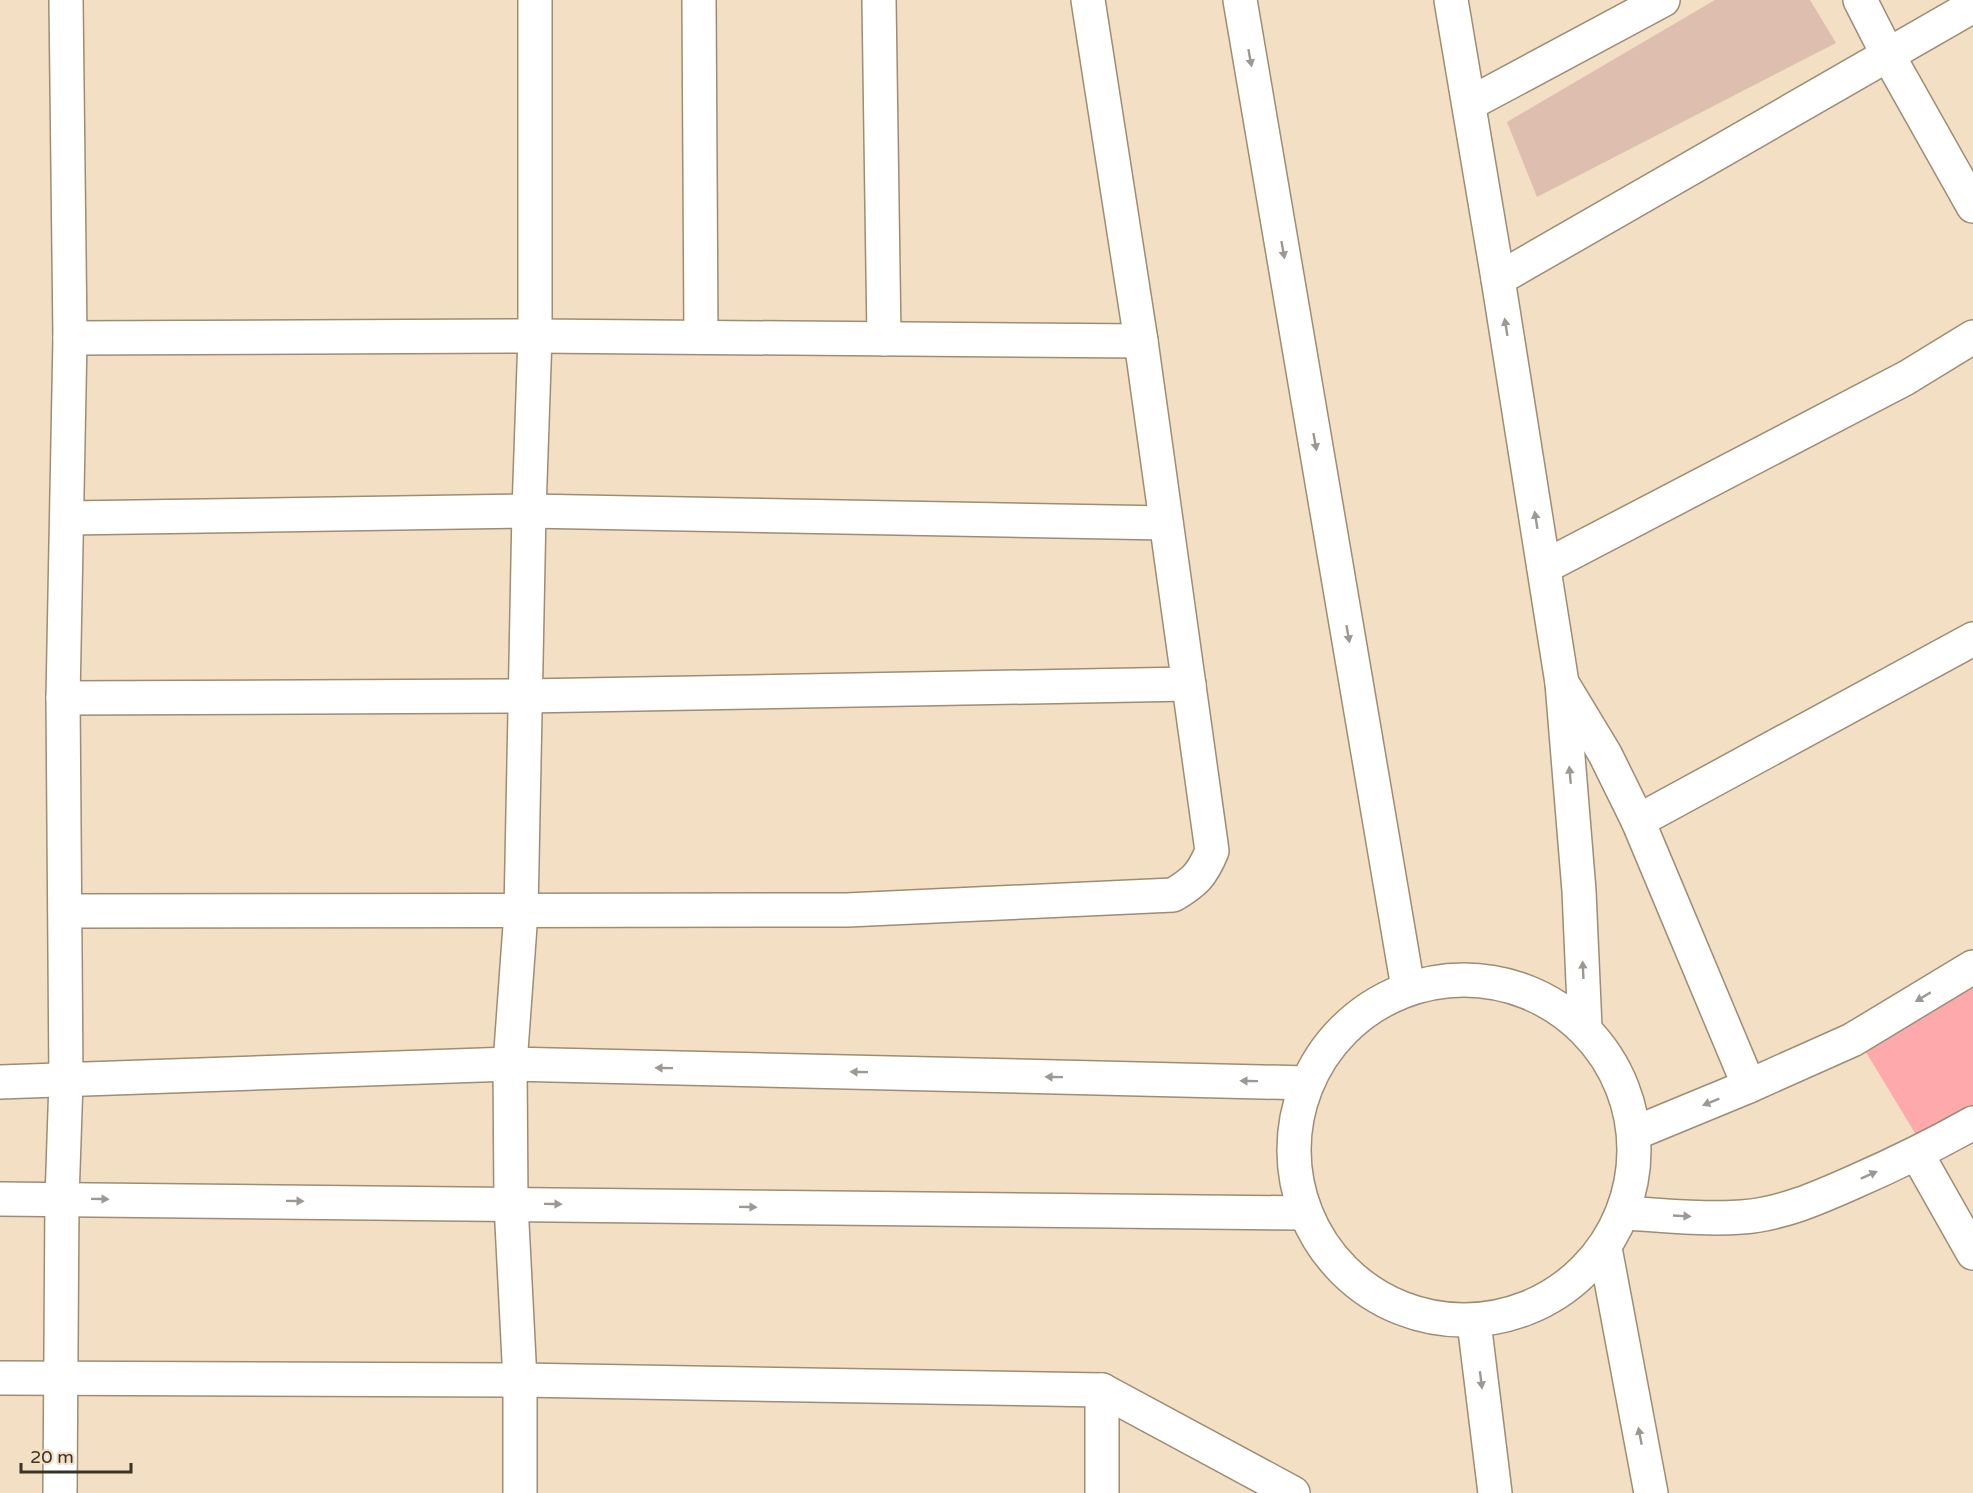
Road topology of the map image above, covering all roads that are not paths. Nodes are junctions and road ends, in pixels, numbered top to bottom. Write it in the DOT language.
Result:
graph roads {
  1 [pos="66,0"];
  2 [pos="536,0"];
  3 [pos="699,0"];
  4 [pos="879,0"];
  5 [pos="1088,0"];
  6 [pos="1240,0"];
  7 [pos="1451,0"];
  8 [pos="1663,0"];
  9 [pos="1860,0"];
  10 [pos="1973,6"];
  11 [pos="1888,55"];
  12 [pos="1469,104"];
  13 [pos="1973,206"];
  14 [pos="1498,279"];
  15 [pos="536,336"];
  16 [pos="701,337"];
  17 [pos="1973,337"];
  18 [pos="70,338"];
  19 [pos="884,339"];
  20 [pos="1141,341"];
  21 [pos="529,511"];
  22 [pos="67,518"];
  23 [pos="1166,523"];
  24 [pos="1544,567"];
  25 [pos="1973,639"];
  26 [pos="1562,683"];
  27 [pos="1189,684"];
  28 [pos="526,696"];
  29 [pos="63,698"];
  30 [pos="1638,821"];
  31 [pos="65,911"];
  32 [pos="521,912"];
  33 [pos="1973,967"];
  34 [pos="1408,988"];
  35 [pos="1585,1028"];
  36 [pos="510,1064"];
  37 [pos="66,1081"];
  38 [pos="0,1082"];
  39 [pos="1307,1083"];
  40 [pos="1749,1086"];
  41 [pos="1973,1123"];
  42 [pos="1635,1133"];
  43 [pos="1917,1154"];
  44 [pos="0,1199"];
  45 [pos="62,1199"];
  46 [pos="511,1204"];
  47 [pos="1305,1213"];
  48 [pos="1623,1213"];
  49 [pos="1605,1248"];
  50 [pos="1973,1253"];
  51 [pos="1474,1322"];
  52 [pos="62,1377"];
  53 [pos="0,1378"];
  54 [pos="520,1380"];
  55 [pos="1102,1390"];
  56 [pos="60,1493"];
  57 [pos="520,1493"];
  58 [pos="1102,1493"];
  59 [pos="1293,1493"];
  60 [pos="1495,1493"];
  61 [pos="1651,1493"];
  1 -- 18 [label="street"];
  2 -- 15 [label="street"];
  3 -- 16 [label="street"];
  4 -- 19 [label="street"];
  5 -- 20 [label="street"];
  6 -- 34 [label="street, one-way"];
  7 -- 12 [label="street"];
  8 -- 12 [label="street"];
  9 -- 11 [label="street"];
  10 -- 11 [label="street"];
  11 -- 13 [label="street"];
  11 -- 14 [label="street"];
  12 -- 14 [label="street"];
  24 -- 14 [label="street, one-way"];
  15 -- 16 [label="street"];
  15 -- 18 [label="street"];
  15 -- 21 [label="street"];
  16 -- 19 [label="street"];
  17 -- 24 [label="street"];
  18 -- 22 [label="street"];
  19 -- 20 [label="street"];
  20 -- 23 [label="street"];
  21 -- 22 [label="street"];
  21 -- 23 [label="street"];
  21 -- 28 [label="street"];
  22 -- 29 [label="street"];
  23 -- 27 [label="street"];
  24 -- 26 [label="street"];
  25 -- 30 [label="street"];
  26 -- 30 [label="street"];
  35 -- 26 [label="street, one-way"];
  27 -- 28 [label="street"];
  27 -- 32 [label="street"];
  28 -- 29 [label="street"];
  28 -- 32 [label="street"];
  29 -- 31 [label="street"];
  30 -- 40 [label="street"];
  31 -- 32 [label="street"];
  31 -- 37 [label="street"];
  32 -- 36 [label="street"];
  33 -- 40 [label="street, one-way"];
  34 -- 35 [label="street"];
  34 -- 39 [label="street"];
  35 -- 42 [label="street"];
  36 -- 37 [label="street"];
  39 -- 36 [label="street, one-way"];
  36 -- 46 [label="street"];
  37 -- 38 [label="street"];
  37 -- 45 [label="street"];
  39 -- 47 [label="street"];
  40 -- 42 [label="street, one-way"];
  41 -- 43 [label="street"];
  42 -- 48 [label="street"];
  48 -- 43 [label="street, one-way"];
  43 -- 50 [label="street"];
  44 -- 45 [label="street"];
  45 -- 46 [label="street, one-way"];
  45 -- 52 [label="street"];
  46 -- 47 [label="street, one-way"];
  46 -- 54 [label="street"];
  47 -- 51 [label="street"];
  48 -- 49 [label="street"];
  49 -- 51 [label="street"];
  61 -- 49 [label="street, one-way"];
  51 -- 60 [label="street, one-way"];
  52 -- 53 [label="street"];
  52 -- 54 [label="street"];
  52 -- 56 [label="street"];
  54 -- 55 [label="street"];
  54 -- 57 [label="street"];
  55 -- 58 [label="street"];
  55 -- 59 [label="street"];
}
